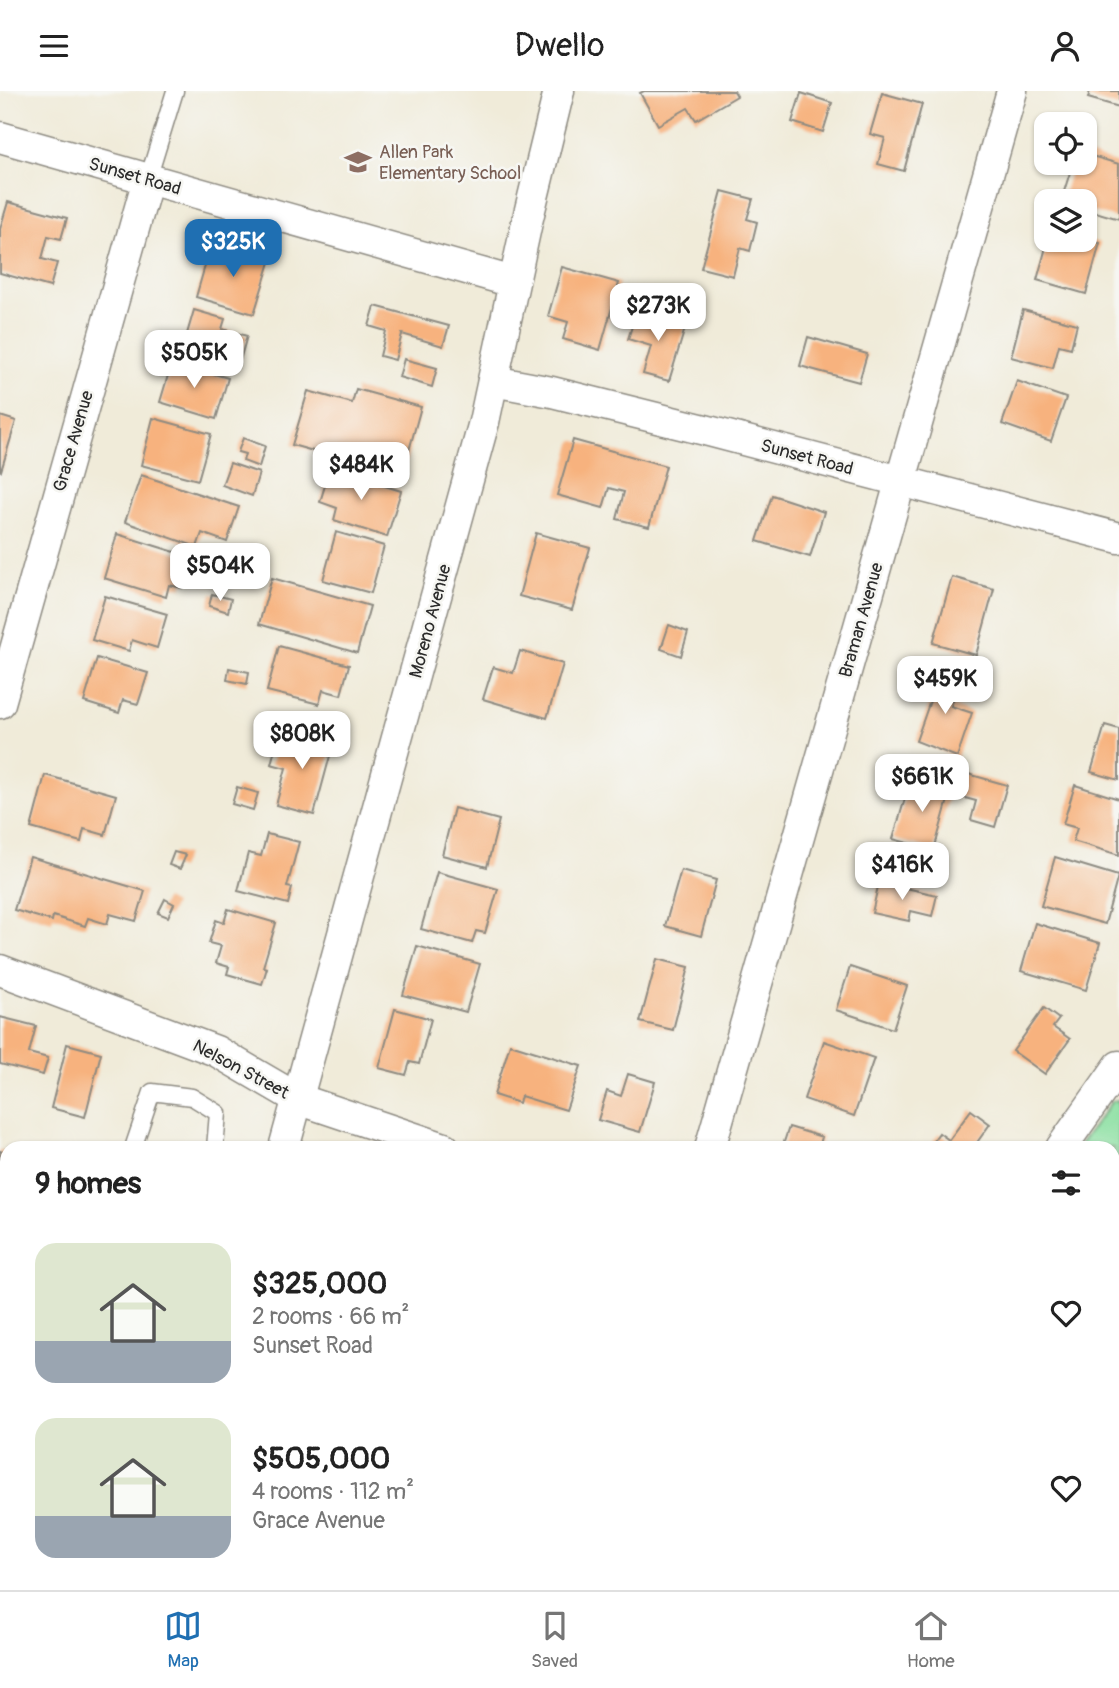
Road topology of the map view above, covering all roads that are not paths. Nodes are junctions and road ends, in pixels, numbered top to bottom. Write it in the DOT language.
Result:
graph roads {
  1 [pos="175,91"];
  2 [pos="559,91"];
  3 [pos="1012,91"];
  4 [pos="0,137"];
  5 [pos="148,179"];
  6 [pos="513,282"];
  7 [pos="494,381"];
  8 [pos="901,481"];
  9 [pos="1119,538"];
  10 [pos="0,703"];
  11 [pos="0,970"];
  12 [pos="1119,1066"];
  13 [pos="298,1099"];
  14 [pos="135,1141"];
  15 [pos="216,1141"];
  16 [pos="286,1141"];
  17 [pos="423,1141"];
  18 [pos="712,1141"];
  19 [pos="1066,1141"];
  1 -- 5 [label="lane"];
  2 -- 6 [label="street, Moreno Avenue"];
  3 -- 8 [label="street, Braman Avenue"];
  4 -- 5 [label="street, Sunset Road"];
  5 -- 6 [label="street, Sunset Road"];
  5 -- 10 [label="street, Grace Avenue"];
  6 -- 7 [label="street, Moreno Avenue"];
  7 -- 8 [label="street, Sunset Road"];
  7 -- 13 [label="street, Moreno Avenue"];
  8 -- 9 [label="street, Sunset Road"];
  8 -- 18 [label="street, Braman Avenue"];
  11 -- 13 [label="street, Nelson Street"];
  12 -- 19 [label="street"];
  13 -- 16 [label="street, Moreno Avenue"];
  13 -- 17 [label="street, Nelson Street"];
  14 -- 15 [label="lane"];
}
